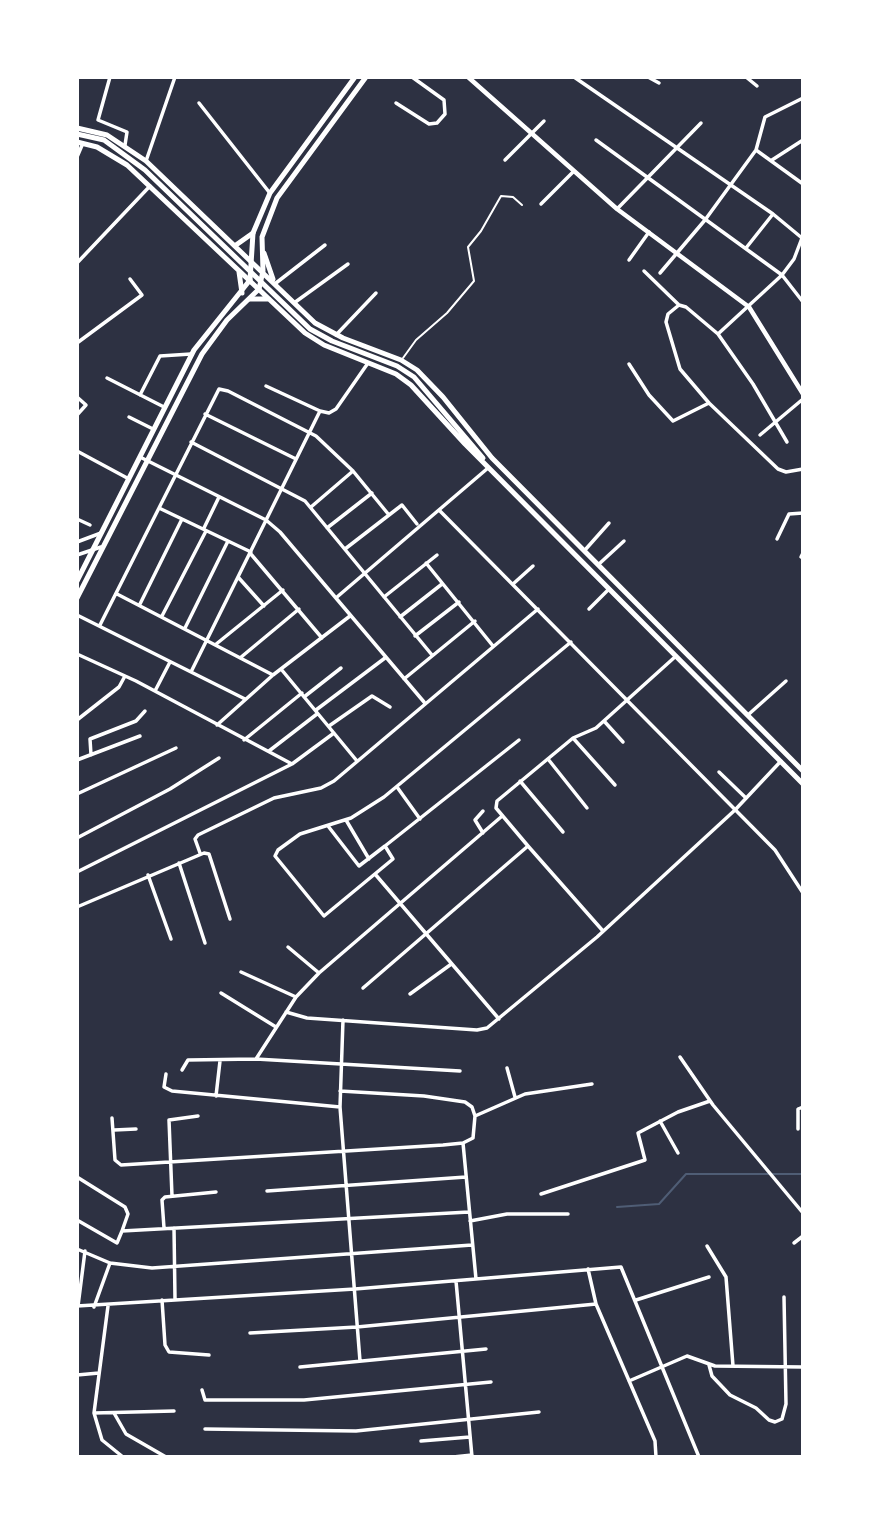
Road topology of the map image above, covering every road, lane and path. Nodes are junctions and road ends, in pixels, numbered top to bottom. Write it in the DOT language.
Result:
graph roads {
  1 [pos="110,77"];
  2 [pos="175,77"];
  3 [pos="355,77"];
  4 [pos="366,77"];
  5 [pos="412,77"];
  6 [pos="468,77"];
  7 [pos="574,77"];
  8 [pos="648,77"];
  9 [pos="746,77"];
  10 [pos="659,83"];
  11 [pos="757,86"];
  12 [pos="803,99"];
  13 [pos="199,103"];
  14 [pos="396,103"];
  15 [pos="544,121"];
  16 [pos="701,123"];
  17 [pos="77,128"];
  18 [pos="531,132"];
  19 [pos="77,134"];
  20 [pos="596,140"];
  21 [pos="803,141"];
  22 [pos="80,142"];
  23 [pos="125,145"];
  24 [pos="677,148"];
  25 [pos="756,150"];
  26 [pos="77,157"];
  27 [pos="505,160"];
  28 [pos="772,160"];
  29 [pos="146,161"];
  30 [pos="573,172"];
  31 [pos="648,178"];
  32 [pos="730,184"];
  33 [pos="803,184"];
  34 [pos="150,186"];
  35 [pos="270,193"];
  36 [pos="190,202"];
  37 [pos="541,204"];
  38 [pos="522,205"];
  39 [pos="617,209"];
  40 [pos="180,214"];
  41 [pos="773,214"];
  42 [pos="705,220"];
  43 [pos="649,232"];
  44 [pos="253,233"];
  45 [pos="236,245"];
  46 [pos="325,245"];
  47 [pos="746,249"];
  48 [pos="678,252"];
  49 [pos="264,253"];
  50 [pos="629,260"];
  51 [pos="254,262"];
  52 [pos="77,263"];
  53 [pos="348,264"];
  54 [pos="238,270"];
  55 [pos="263,271"];
  56 [pos="645,271"];
  57 [pos="660,273"];
  58 [pos="782,275"];
  59 [pos="130,279"];
  60 [pos="250,280"];
  61 [pos="275,283"];
  62 [pos="259,289"];
  63 [pos="242,293"];
  64 [pos="376,293"];
  65 [pos="250,299"];
  66 [pos="269,299"];
  67 [pos="803,302"];
  68 [pos="294,303"];
  69 [pos="679,305"];
  70 [pos="749,307"];
  71 [pos="718,334"];
  72 [pos="336,335"];
  73 [pos="77,343"];
  74 [pos="192,354"];
  75 [pos="401,360"];
  76 [pos="368,363"];
  77 [pos="629,364"];
  78 [pos="107,378"];
  79 [pos="266,386"];
  80 [pos="140,395"];
  81 [pos="803,396"];
  82 [pos="77,397"];
  83 [pos="709,403"];
  84 [pos="164,407"];
  85 [pos="320,411"];
  86 [pos="205,414"];
  87 [pos="77,415"];
  88 [pos="129,417"];
  89 [pos="775,424"];
  90 [pos="153,429"];
  91 [pos="309,431"];
  92 [pos="760,435"];
  93 [pos="191,442"];
  94 [pos="787,442"];
  95 [pos="476,447"];
  96 [pos="77,451"];
  97 [pos="140,457"];
  98 [pos="492,458"];
  99 [pos="296,459"];
  100 [pos="147,460"];
  101 [pos="488,465"];
  102 [pos="803,470"];
  103 [pos="353,471"];
  104 [pos="175,476"];
  105 [pos="129,480"];
  106 [pos="282,486"];
  107 [pos="372,493"];
  108 [pos="219,497"];
  109 [pos="312,507"];
  110 [pos="159,508"];
  111 [pos="439,510"];
  112 [pos="803,513"];
  113 [pos="389,515"];
  114 [pos="77,519"];
  115 [pos="182,519"];
  116 [pos="266,520"];
  117 [pos="609,523"];
  118 [pos="417,524"];
  119 [pos="90,525"];
  120 [pos="327,528"];
  121 [pos="205,529"];
  122 [pos="101,533"];
  123 [pos="777,540"];
  124 [pos="77,541"];
  125 [pos="228,541"];
  126 [pos="624,541"];
  127 [pos="103,546"];
  128 [pos="93,549"];
  129 [pos="345,549"];
  130 [pos="585,550"];
  131 [pos="251,552"];
  132 [pos="77,555"];
  133 [pos="437,555"];
  134 [pos="598,562"];
  135 [pos="426,563"];
  136 [pos="533,566"];
  137 [pos="589,568"];
  138 [pos="364,574"];
  139 [pos="238,577"];
  140 [pos="77,581"];
  141 [pos="442,584"];
  142 [pos="513,584"];
  143 [pos="610,588"];
  144 [pos="283,590"];
  145 [pos="117,594"];
  146 [pos="337,597"];
  147 [pos="384,597"];
  148 [pos="77,598"];
  149 [pos="459,602"];
  150 [pos="140,604"];
  151 [pos="264,606"];
  152 [pos="299,609"];
  153 [pos="538,609"];
  154 [pos="589,609"];
  155 [pos="77,615"];
  156 [pos="162,616"];
  157 [pos="351,616"];
  158 [pos="400,617"];
  159 [pos="475,621"];
  160 [pos="100,625"];
  161 [pos="185,628"];
  162 [pos="415,636"];
  163 [pos="322,638"];
  164 [pos="206,640"];
  165 [pos="571,642"];
  166 [pos="215,645"];
  167 [pos="494,646"];
  168 [pos="77,654"];
  169 [pos="432,655"];
  170 [pos="676,656"];
  171 [pos="240,658"];
  172 [pos="385,658"];
  173 [pos="170,662"];
  174 [pos="341,668"];
  175 [pos="281,669"];
  176 [pos="191,672"];
  177 [pos="273,675"];
  178 [pos="125,676"];
  179 [pos="404,679"];
  180 [pos="786,681"];
  181 [pos="155,691"];
  182 [pos="303,695"];
  183 [pos="245,699"];
  184 [pos="626,701"];
  185 [pos="424,702"];
  186 [pos="390,707"];
  187 [pos="145,711"];
  188 [pos="317,712"];
  189 [pos="749,715"];
  190 [pos="77,720"];
  191 [pos="604,721"];
  192 [pos="217,725"];
  193 [pos="329,726"];
  194 [pos="334,733"];
  195 [pos="140,736"];
  196 [pos="573,738"];
  197 [pos="244,740"];
  198 [pos="519,740"];
  199 [pos="623,742"];
  200 [pos="176,748"];
  201 [pos="269,751"];
  202 [pos="91,755"];
  203 [pos="219,758"];
  204 [pos="77,760"];
  205 [pos="548,760"];
  206 [pos="357,761"];
  207 [pos="781,761"];
  208 [pos="292,764"];
  209 [pos="803,771"];
  210 [pos="719,772"];
  211 [pos="520,781"];
  212 [pos="803,784"];
  213 [pos="615,785"];
  214 [pos="397,787"];
  215 [pos="77,794"];
  216 [pos="746,798"];
  217 [pos="587,808"];
  218 [pos="735,810"];
  219 [pos="483,811"];
  220 [pos="502,817"];
  221 [pos="346,820"];
  222 [pos="420,820"];
  223 [pos="328,826"];
  224 [pos="563,832"];
  225 [pos="483,833"];
  226 [pos="77,838"];
  227 [pos="385,846"];
  228 [pos="528,846"];
  229 [pos="200,853"];
  230 [pos="369,859"];
  231 [pos="179,863"];
  232 [pos="77,872"];
  233 [pos="375,874"];
  234 [pos="148,876"];
  235 [pos="803,893"];
  236 [pos="400,906"];
  237 [pos="77,907"];
  238 [pos="229,919"];
  239 [pos="603,931"];
  240 [pos="425,936"];
  241 [pos="171,939"];
  242 [pos="205,943"];
  243 [pos="288,947"];
  244 [pos="450,965"];
  245 [pos="241,972"];
  246 [pos="319,973"];
  247 [pos="363,988"];
  248 [pos="221,993"];
  249 [pos="410,994"];
  250 [pos="296,998"];
  251 [pos="286,1012"];
  252 [pos="499,1019"];
  253 [pos="343,1020"];
  254 [pos="276,1027"];
  255 [pos="680,1057"];
  256 [pos="256,1059"];
  257 [pos="220,1061"];
  258 [pos="341,1066"];
  259 [pos="507,1068"];
  260 [pos="182,1070"];
  261 [pos="460,1071"];
  262 [pos="166,1074"];
  263 [pos="592,1084"];
  264 [pos="340,1091"];
  265 [pos="216,1096"];
  266 [pos="515,1097"];
  267 [pos="710,1101"];
  268 [pos="340,1107"];
  269 [pos="803,1107"];
  270 [pos="475,1115"];
  271 [pos="198,1116"];
  272 [pos="112,1118"];
  273 [pos="660,1121"];
  274 [pos="136,1129"];
  275 [pos="797,1129"];
  276 [pos="113,1130"];
  277 [pos="463,1143"];
  278 [pos="344,1150"];
  279 [pos="678,1153"];
  280 [pos="171,1160"];
  281 [pos="77,1177"];
  282 [pos="466,1177"];
  283 [pos="347,1184"];
  284 [pos="267,1191"];
  285 [pos="216,1192"];
  286 [pos="541,1194"];
  287 [pos="172,1196"];
  288 [pos="469,1212"];
  289 [pos="568,1213"];
  290 [pos="803,1213"];
  291 [pos="350,1219"];
  292 [pos="77,1220"];
  293 [pos="470,1221"];
  294 [pos="164,1228"];
  295 [pos="174,1228"];
  296 [pos="122,1231"];
  297 [pos="803,1236"];
  298 [pos="794,1242"];
  299 [pos="472,1245"];
  300 [pos="707,1246"];
  301 [pos="77,1249"];
  302 [pos="85,1251"];
  303 [pos="352,1252"];
  304 [pos="110,1263"];
  305 [pos="174,1267"];
  306 [pos="588,1269"];
  307 [pos="709,1277"];
  308 [pos="476,1279"];
  309 [pos="456,1281"];
  310 [pos="355,1289"];
  311 [pos="784,1297"];
  312 [pos="175,1299"];
  313 [pos="162,1300"];
  314 [pos="636,1300"];
  315 [pos="596,1304"];
  316 [pos="78,1306"];
  317 [pos="108,1306"];
  318 [pos="94,1307"];
  319 [pos="460,1318"];
  320 [pos="357,1327"];
  321 [pos="250,1333"];
  322 [pos="486,1349"];
  323 [pos="463,1351"];
  324 [pos="209,1355"];
  325 [pos="360,1361"];
  326 [pos="709,1364"];
  327 [pos="661,1366"];
  328 [pos="733,1366"];
  329 [pos="300,1367"];
  330 [pos="785,1367"];
  331 [pos="803,1367"];
  332 [pos="99,1373"];
  333 [pos="77,1375"];
  334 [pos="629,1381"];
  335 [pos="491,1382"];
  336 [pos="466,1386"];
  337 [pos="202,1390"];
  338 [pos="174,1411"];
  339 [pos="539,1412"];
  340 [pos="94,1413"];
  341 [pos="114,1413"];
  342 [pos="469,1421"];
  343 [pos="205,1429"];
  344 [pos="470,1437"];
  345 [pos="421,1441"];
  346 [pos="472,1456"];
  347 [pos="123,1457"];
  348 [pos="166,1457"];
  349 [pos="453,1457"];
  350 [pos="656,1457"];
  351 [pos="699,1457"];
  1 -- 23 [label="street"];
  2 -- 29 [label="street"];
  3 -- 35 [label="main road"];
  4 -- 49 [label="main road"];
  5 -- 14 [label="street"];
  6 -- 18 [label="street"];
  7 -- 24 [label="street"];
  8 -- 10 [label="street"];
  9 -- 11 [label="street"];
  12 -- 25 [label="street"];
  13 -- 35 [label="street"];
  15 -- 18 [label="street"];
  16 -- 24 [label="street"];
  17 -- 23 [label="main road"];
  18 -- 27 [label="street"];
  18 -- 30 [label="street"];
  19 -- 95 [label="main road"];
  20 -- 31 [label="street"];
  21 -- 28 [label="street"];
  22 -- 26 [label="street"];
  22 -- 34 [label="main road"];
  23 -- 29 [label="main road"];
  24 -- 31 [label="street"];
  24 -- 32 [label="street"];
  25 -- 28 [label="street"];
  25 -- 32 [label="street"];
  28 -- 33 [label="street"];
  29 -- 36 [label="main road"];
  30 -- 37 [label="street"];
  30 -- 39 [label="street"];
  31 -- 39 [label="street"];
  31 -- 42 [label="street"];
  32 -- 41 [label="street"];
  32 -- 42 [label="street"];
  34 -- 40 [label="main road"];
  34 -- 52 [label="street"];
  35 -- 44 [label="main road"];
  36 -- 40 [label="main road"];
  36 -- 45 [label="main road"];
  38 -- 75 [label="lane"];
  39 -- 43 [label="street"];
  40 -- 54 [label="main road"];
  41 -- 47 [label="street"];
  41 -- 58 [label="street"];
  42 -- 47 [label="street"];
  42 -- 48 [label="street"];
  43 -- 48 [label="street"];
  43 -- 50 [label="street"];
  44 -- 45 [label="main road"];
  44 -- 51 [label="main road"];
  45 -- 51 [label="main road"];
  46 -- 61 [label="street"];
  47 -- 58 [label="street"];
  48 -- 57 [label="street"];
  48 -- 70 [label="street"];
  49 -- 55 [label="main road"];
  49 -- 61 [label="main road"];
  51 -- 55 [label="main road"];
  51 -- 60 [label="main road"];
  53 -- 68 [label="street"];
  54 -- 60 [label="main road"];
  54 -- 63 [label="main road"];
  55 -- 61 [label="main road"];
  55 -- 62 [label="main road"];
  56 -- 69 [label="street"];
  58 -- 67 [label="street"];
  58 -- 70 [label="street"];
  59 -- 73 [label="street"];
  60 -- 62 [label="main road"];
  60 -- 63 [label="main road"];
  61 -- 68 [label="main road"];
  62 -- 65 [label="main road"];
  62 -- 66 [label="main road"];
  63 -- 74 [label="main road"];
  64 -- 72 [label="street"];
  65 -- 66 [label="main road"];
  65 -- 100 [label="main road"];
  66 -- 76 [label="main road"];
  68 -- 72 [label="main road"];
  69 -- 71 [label="street"];
  69 -- 83 [label="street"];
  70 -- 71 [label="street"];
  70 -- 81 [label="street"];
  71 -- 89 [label="street"];
  72 -- 75 [label="main road"];
  74 -- 80 [label="street"];
  74 -- 84 [label="main road"];
  75 -- 98 [label="main road"];
  76 -- 85 [label="street"];
  76 -- 101 [label="main road"];
  77 -- 83 [label="street"];
  78 -- 80 [label="street"];
  79 -- 85 [label="street"];
  80 -- 84 [label="street"];
  81 -- 89 [label="street"];
  82 -- 87 [label="street"];
  83 -- 102 [label="street"];
  84 -- 90 [label="main road"];
  85 -- 91 [label="street"];
  86 -- 91 [label="street"];
  86 -- 93 [label="street"];
  86 -- 99 [label="street"];
  88 -- 90 [label="street"];
  89 -- 92 [label="street"];
  89 -- 94 [label="street"];
  90 -- 97 [label="main road"];
  91 -- 99 [label="street"];
  91 -- 103 [label="street"];
  93 -- 104 [label="street"];
  93 -- 106 [label="street"];
  95 -- 98 [label="main road"];
  95 -- 101 [label="main road"];
  96 -- 105 [label="street"];
  97 -- 100 [label="street"];
  97 -- 105 [label="main road"];
  98 -- 130 [label="main road"];
  99 -- 106 [label="street"];
  100 -- 104 [label="street"];
  100 -- 127 [label="main road"];
  101 -- 111 [label="street"];
  101 -- 137 [label="main road"];
  103 -- 107 [label="street"];
  103 -- 109 [label="street"];
  104 -- 108 [label="street"];
  104 -- 110 [label="street"];
  105 -- 122 [label="main road"];
  106 -- 109 [label="street"];
  106 -- 116 [label="street"];
  107 -- 113 [label="street"];
  107 -- 120 [label="street"];
  108 -- 116 [label="street"];
  108 -- 121 [label="street"];
  109 -- 120 [label="street"];
  110 -- 115 [label="street"];
  110 -- 145 [label="street"];
  111 -- 138 [label="street"];
  111 -- 142 [label="street"];
  112 -- 123 [label="street"];
  113 -- 118 [label="street"];
  113 -- 129 [label="street"];
  114 -- 119 [label="street"];
  115 -- 121 [label="street"];
  115 -- 150 [label="street"];
  116 -- 131 [label="street"];
  116 -- 146 [label="street"];
  117 -- 130 [label="street"];
  120 -- 129 [label="street"];
  121 -- 125 [label="street"];
  121 -- 156 [label="street"];
  122 -- 124 [label="street"];
  122 -- 128 [label="main road"];
  125 -- 131 [label="street"];
  125 -- 161 [label="street"];
  126 -- 134 [label="street"];
  127 -- 128 [label="street"];
  127 -- 148 [label="main road"];
  128 -- 132 [label="street"];
  128 -- 140 [label="main road"];
  129 -- 138 [label="street"];
  130 -- 134 [label="main road"];
  131 -- 139 [label="street"];
  131 -- 144 [label="street"];
  133 -- 135 [label="street"];
  134 -- 137 [label="street"];
  134 -- 189 [label="main road"];
  135 -- 141 [label="street"];
  135 -- 147 [label="street"];
  136 -- 142 [label="street"];
  137 -- 143 [label="main road"];
  138 -- 146 [label="street"];
  138 -- 147 [label="street"];
  139 -- 151 [label="street"];
  139 -- 164 [label="street"];
  141 -- 149 [label="street"];
  141 -- 158 [label="street"];
  142 -- 153 [label="street"];
  143 -- 154 [label="street"];
  143 -- 170 [label="main road"];
  144 -- 151 [label="street"];
  144 -- 152 [label="street"];
  145 -- 150 [label="street"];
  145 -- 160 [label="street"];
  146 -- 157 [label="street"];
  147 -- 158 [label="street"];
  149 -- 159 [label="street"];
  149 -- 162 [label="street"];
  150 -- 156 [label="street"];
  151 -- 166 [label="street"];
  152 -- 163 [label="street"];
  152 -- 171 [label="street"];
  153 -- 165 [label="street"];
  153 -- 167 [label="street"];
  155 -- 160 [label="street"];
  156 -- 161 [label="street"];
  157 -- 163 [label="street"];
  157 -- 172 [label="street"];
  158 -- 162 [label="street"];
  159 -- 167 [label="street"];
  159 -- 169 [label="street"];
  160 -- 173 [label="street"];
  161 -- 164 [label="street"];
  162 -- 169 [label="street"];
  163 -- 175 [label="street"];
  164 -- 166 [label="street"];
  164 -- 176 [label="street"];
  165 -- 184 [label="street"];
  165 -- 214 [label="street"];
  166 -- 171 [label="street"];
  167 -- 185 [label="street"];
  168 -- 178 [label="street"];
  169 -- 179 [label="street"];
  170 -- 184 [label="street"];
  170 -- 207 [label="main road"];
  171 -- 177 [label="street"];
  172 -- 179 [label="street"];
  172 -- 188 [label="street"];
  173 -- 176 [label="street"];
  173 -- 181 [label="street"];
  174 -- 182 [label="street"];
  175 -- 177 [label="street"];
  175 -- 182 [label="street"];
  176 -- 183 [label="street"];
  177 -- 183 [label="street"];
  178 -- 181 [label="street"];
  178 -- 190 [label="street"];
  179 -- 185 [label="street"];
  180 -- 189 [label="street"];
  181 -- 192 [label="street"];
  182 -- 188 [label="street"];
  182 -- 197 [label="street"];
  183 -- 192 [label="street"];
  184 -- 191 [label="street"];
  184 -- 218 [label="street"];
  185 -- 206 [label="street"];
  186 -- 193 [label="street"];
  187 -- 202 [label="street"];
  188 -- 193 [label="street"];
  188 -- 201 [label="street"];
  189 -- 209 [label="main road"];
  191 -- 196 [label="street"];
  191 -- 199 [label="street"];
  192 -- 197 [label="street"];
  193 -- 194 [label="street"];
  194 -- 206 [label="street"];
  194 -- 208 [label="street"];
  195 -- 202 [label="street"];
  196 -- 205 [label="street"];
  196 -- 213 [label="street"];
  197 -- 201 [label="street"];
  198 -- 222 [label="street"];
  200 -- 215 [label="street"];
  201 -- 208 [label="street"];
  202 -- 204 [label="street"];
  203 -- 226 [label="street"];
  205 -- 211 [label="street"];
  205 -- 217 [label="street"];
  206 -- 229 [label="street"];
  207 -- 212 [label="main road"];
  207 -- 216 [label="street"];
  208 -- 232 [label="street"];
  210 -- 216 [label="street"];
  211 -- 220 [label="street"];
  211 -- 224 [label="street"];
  214 -- 221 [label="street"];
  214 -- 222 [label="street"];
  216 -- 218 [label="street"];
  218 -- 235 [label="street"];
  218 -- 239 [label="street"];
  219 -- 225 [label="street"];
  220 -- 225 [label="street"];
  220 -- 228 [label="street"];
  221 -- 223 [label="street"];
  221 -- 230 [label="street"];
  222 -- 227 [label="street"];
  223 -- 230 [label="street"];
  223 -- 233 [label="street"];
  225 -- 236 [label="street"];
  227 -- 230 [label="street"];
  227 -- 233 [label="street"];
  228 -- 239 [label="street"];
  228 -- 240 [label="street"];
  229 -- 231 [label="street"];
  229 -- 238 [label="street"];
  231 -- 234 [label="street"];
  231 -- 242 [label="street"];
  233 -- 236 [label="street"];
  234 -- 237 [label="street"];
  234 -- 241 [label="street"];
  236 -- 240 [label="street"];
  236 -- 246 [label="street"];
  239 -- 252 [label="street"];
  240 -- 244 [label="street"];
  240 -- 247 [label="street"];
  243 -- 246 [label="street"];
  244 -- 249 [label="street"];
  244 -- 252 [label="street"];
  245 -- 250 [label="street"];
  246 -- 250 [label="street"];
  248 -- 254 [label="street"];
  250 -- 251 [label="street"];
  251 -- 253 [label="street"];
  251 -- 254 [label="street"];
  252 -- 253 [label="street"];
  253 -- 258 [label="street"];
  254 -- 256 [label="street"];
  255 -- 267 [label="street"];
  256 -- 257 [label="street"];
  256 -- 258 [label="street"];
  257 -- 260 [label="street"];
  257 -- 265 [label="street"];
  258 -- 261 [label="street"];
  258 -- 264 [label="street"];
  259 -- 266 [label="street"];
  262 -- 265 [label="street"];
  263 -- 266 [label="street"];
  264 -- 268 [label="street"];
  264 -- 270 [label="street"];
  265 -- 268 [label="street"];
  266 -- 270 [label="street"];
  267 -- 273 [label="street"];
  267 -- 290 [label="street"];
  268 -- 278 [label="street"];
  269 -- 275 [label="street"];
  270 -- 277 [label="street"];
  271 -- 280 [label="street"];
  272 -- 276 [label="street"];
  273 -- 279 [label="street"];
  273 -- 286 [label="street"];
  274 -- 276 [label="street"];
  276 -- 280 [label="street"];
  277 -- 278 [label="street"];
  277 -- 282 [label="street"];
  278 -- 280 [label="street"];
  278 -- 283 [label="street"];
  280 -- 287 [label="street"];
  281 -- 296 [label="street"];
  282 -- 283 [label="street"];
  282 -- 288 [label="street"];
  283 -- 284 [label="street"];
  283 -- 291 [label="street"];
  285 -- 287 [label="street"];
  287 -- 294 [label="street"];
  288 -- 291 [label="street"];
  288 -- 293 [label="street"];
  289 -- 293 [label="street"];
  291 -- 295 [label="street"];
  291 -- 303 [label="street"];
  292 -- 296 [label="street"];
  293 -- 299 [label="street"];
  294 -- 295 [label="street"];
  294 -- 296 [label="street"];
  295 -- 305 [label="street"];
  297 -- 298 [label="street"];
  299 -- 303 [label="street"];
  299 -- 308 [label="street"];
  300 -- 328 [label="street"];
  301 -- 302 [label="street"];
  302 -- 304 [label="street"];
  302 -- 316 [label="street"];
  303 -- 305 [label="street"];
  303 -- 310 [label="street"];
  304 -- 305 [label="street"];
  304 -- 318 [label="street"];
  305 -- 312 [label="street"];
  306 -- 308 [label="street"];
  306 -- 314 [label="street"];
  306 -- 315 [label="street"];
  307 -- 314 [label="street"];
  308 -- 309 [label="street"];
  309 -- 310 [label="street"];
  309 -- 319 [label="street"];
  310 -- 312 [label="street"];
  310 -- 320 [label="street"];
  311 -- 330 [label="street"];
  312 -- 313 [label="street"];
  313 -- 317 [label="street"];
  313 -- 324 [label="street"];
  314 -- 327 [label="street"];
  315 -- 319 [label="street"];
  315 -- 334 [label="street"];
  316 -- 318 [label="street"];
  317 -- 318 [label="street"];
  317 -- 332 [label="street"];
  319 -- 320 [label="street"];
  319 -- 323 [label="street"];
  320 -- 321 [label="street"];
  320 -- 325 [label="street"];
  322 -- 323 [label="street"];
  323 -- 325 [label="street"];
  323 -- 336 [label="street"];
  325 -- 329 [label="street"];
  326 -- 327 [label="street"];
  326 -- 328 [label="street"];
  326 -- 330 [label="street"];
  327 -- 334 [label="street"];
  327 -- 351 [label="street"];
  328 -- 330 [label="street"];
  330 -- 331 [label="street"];
  332 -- 333 [label="street"];
  332 -- 340 [label="street"];
  334 -- 350 [label="street"];
  335 -- 336 [label="street"];
  336 -- 337 [label="street"];
  336 -- 342 [label="street"];
  338 -- 341 [label="street"];
  339 -- 342 [label="street"];
  340 -- 341 [label="street"];
  340 -- 347 [label="street"];
  341 -- 348 [label="street"];
  342 -- 343 [label="street"];
  342 -- 344 [label="street"];
  344 -- 345 [label="street"];
  344 -- 346 [label="street"];
  346 -- 349 [label="street"];
}
